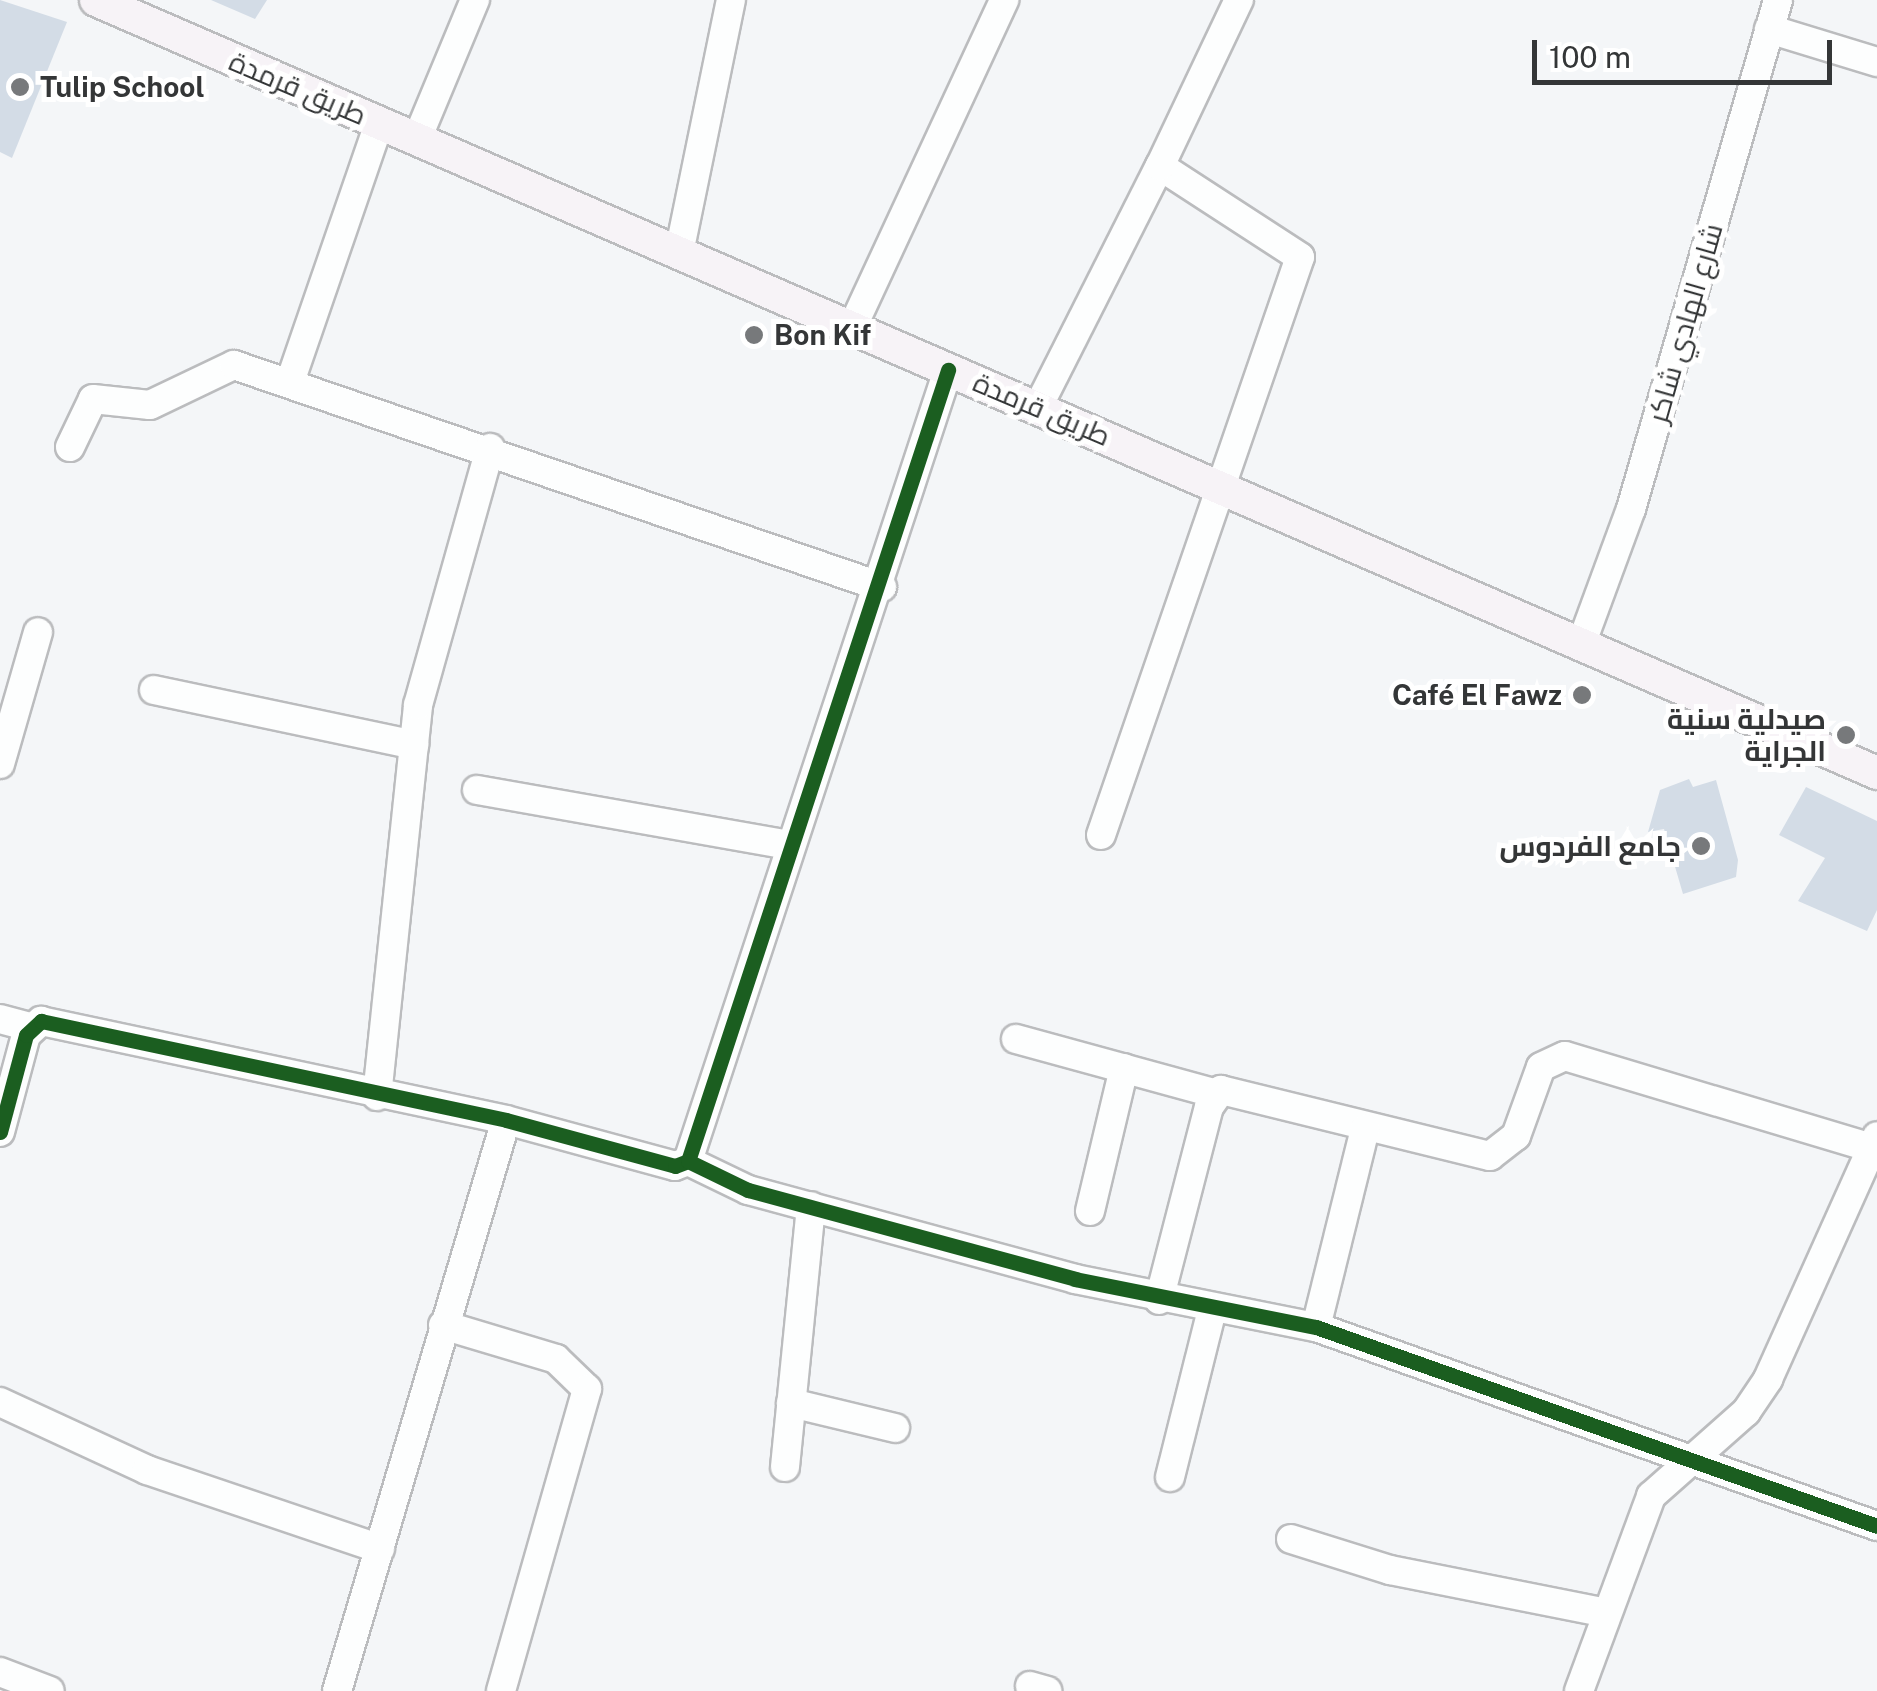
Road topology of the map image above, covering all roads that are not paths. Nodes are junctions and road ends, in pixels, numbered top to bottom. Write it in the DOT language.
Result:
graph roads {
  1 [pos="96,0"];
  2 [pos="475,0"];
  3 [pos="731,0"];
  4 [pos="1004,0"];
  5 [pos="1240,0"];
  6 [pos="1778,0"];
  7 [pos="1769,29"];
  8 [pos="1877,62"];
  9 [pos="379,123"];
  10 [pos="417,139"];
  11 [pos="1160,166"];
  12 [pos="679,253"];
  13 [pos="852,328"];
  14 [pos="948,370"];
  15 [pos="290,382"];
  16 [pos="1038,407"];
  17 [pos="70,447"];
  18 [pos="490,448"];
  19 [pos="1220,485"];
  20 [pos="882,587"];
  21 [pos="38,632"];
  22 [pos="1582,642"];
  23 [pos="154,690"];
  24 [pos="414,745"];
  25 [pos="0,764"];
  26 [pos="1877,773"];
  27 [pos="477,790"];
  28 [pos="1101,835"];
  29 [pos="790,845"];
  30 [pos="0,1018"];
  31 [pos="29,1027"];
  32 [pos="1016,1039"];
  33 [pos="1124,1068"];
  34 [pos="1214,1093"];
  35 [pos="377,1096"];
  36 [pos="506,1120"];
  37 [pos="1365,1129"];
  38 [pos="0,1132"];
  39 [pos="1874,1142"];
  40 [pos="688,1161"];
  41 [pos="812,1206"];
  42 [pos="1090,1211"];
  43 [pos="1160,1300"];
  44 [pos="1212,1310"];
  45 [pos="443,1326"];
  46 [pos="1316,1328"];
  47 [pos="0,1402"];
  48 [pos="791,1403"];
  49 [pos="896,1428"];
  50 [pos="1687,1462"];
  51 [pos="785,1467"];
  52 [pos="1170,1477"];
  53 [pos="1877,1526"];
  54 [pos="1291,1539"];
  55 [pos="380,1549"];
  56 [pos="1606,1613"];
  57 [pos="0,1672"];
  58 [pos="50,1691"];
  59 [pos="337,1691"];
  60 [pos="502,1691"];
  61 [pos="1579,1691"];
  1 -- 9 [label="main road, طريق قرمدة"];
  2 -- 10 [label="street"];
  3 -- 12 [label="street"];
  4 -- 13 [label="street"];
  5 -- 11 [label="street"];
  6 -- 7 [label="street, شارع الهادي شاكر"];
  7 -- 8 [label="street"];
  7 -- 22 [label="street, شارع الهادي شاكر"];
  9 -- 10 [label="main road, طريق قرمدة"];
  9 -- 15 [label="street"];
  10 -- 12 [label="main road, طريق قرمدة"];
  11 -- 16 [label="street"];
  11 -- 19 [label="street"];
  12 -- 13 [label="main road, طريق قرمدة"];
  13 -- 14 [label="main road, طريق قرمدة"];
  14 -- 16 [label="main road, طريق قرمدة"];
  14 -- 20 [label="street"];
  15 -- 17 [label="street"];
  15 -- 18 [label="street"];
  16 -- 19 [label="main road, طريق قرمدة"];
  18 -- 20 [label="street"];
  18 -- 24 [label="street"];
  19 -- 22 [label="main road, طريق قرمدة"];
  19 -- 28 [label="street"];
  20 -- 29 [label="street"];
  21 -- 25 [label="street"];
  22 -- 26 [label="main road, طريق قرمدة"];
  23 -- 24 [label="street"];
  24 -- 35 [label="street"];
  27 -- 29 [label="street"];
  29 -- 40 [label="street"];
  30 -- 31 [label="street"];
  31 -- 35 [label="street"];
  31 -- 38 [label="street"];
  32 -- 33 [label="street"];
  33 -- 34 [label="street"];
  33 -- 42 [label="street"];
  34 -- 37 [label="street"];
  34 -- 43 [label="street"];
  35 -- 36 [label="street"];
  36 -- 40 [label="street"];
  36 -- 45 [label="street"];
  37 -- 39 [label="street"];
  37 -- 46 [label="street"];
  39 -- 50 [label="street"];
  40 -- 41 [label="street"];
  41 -- 43 [label="street"];
  41 -- 48 [label="street"];
  43 -- 44 [label="street"];
  44 -- 46 [label="street"];
  44 -- 52 [label="street"];
  45 -- 55 [label="street"];
  45 -- 60 [label="street"];
  46 -- 50 [label="street"];
  47 -- 55 [label="street"];
  48 -- 49 [label="street"];
  48 -- 51 [label="street"];
  50 -- 53 [label="street"];
  50 -- 56 [label="street"];
  54 -- 56 [label="street"];
  55 -- 59 [label="street"];
  56 -- 61 [label="street"];
  57 -- 58 [label="street"];
}
